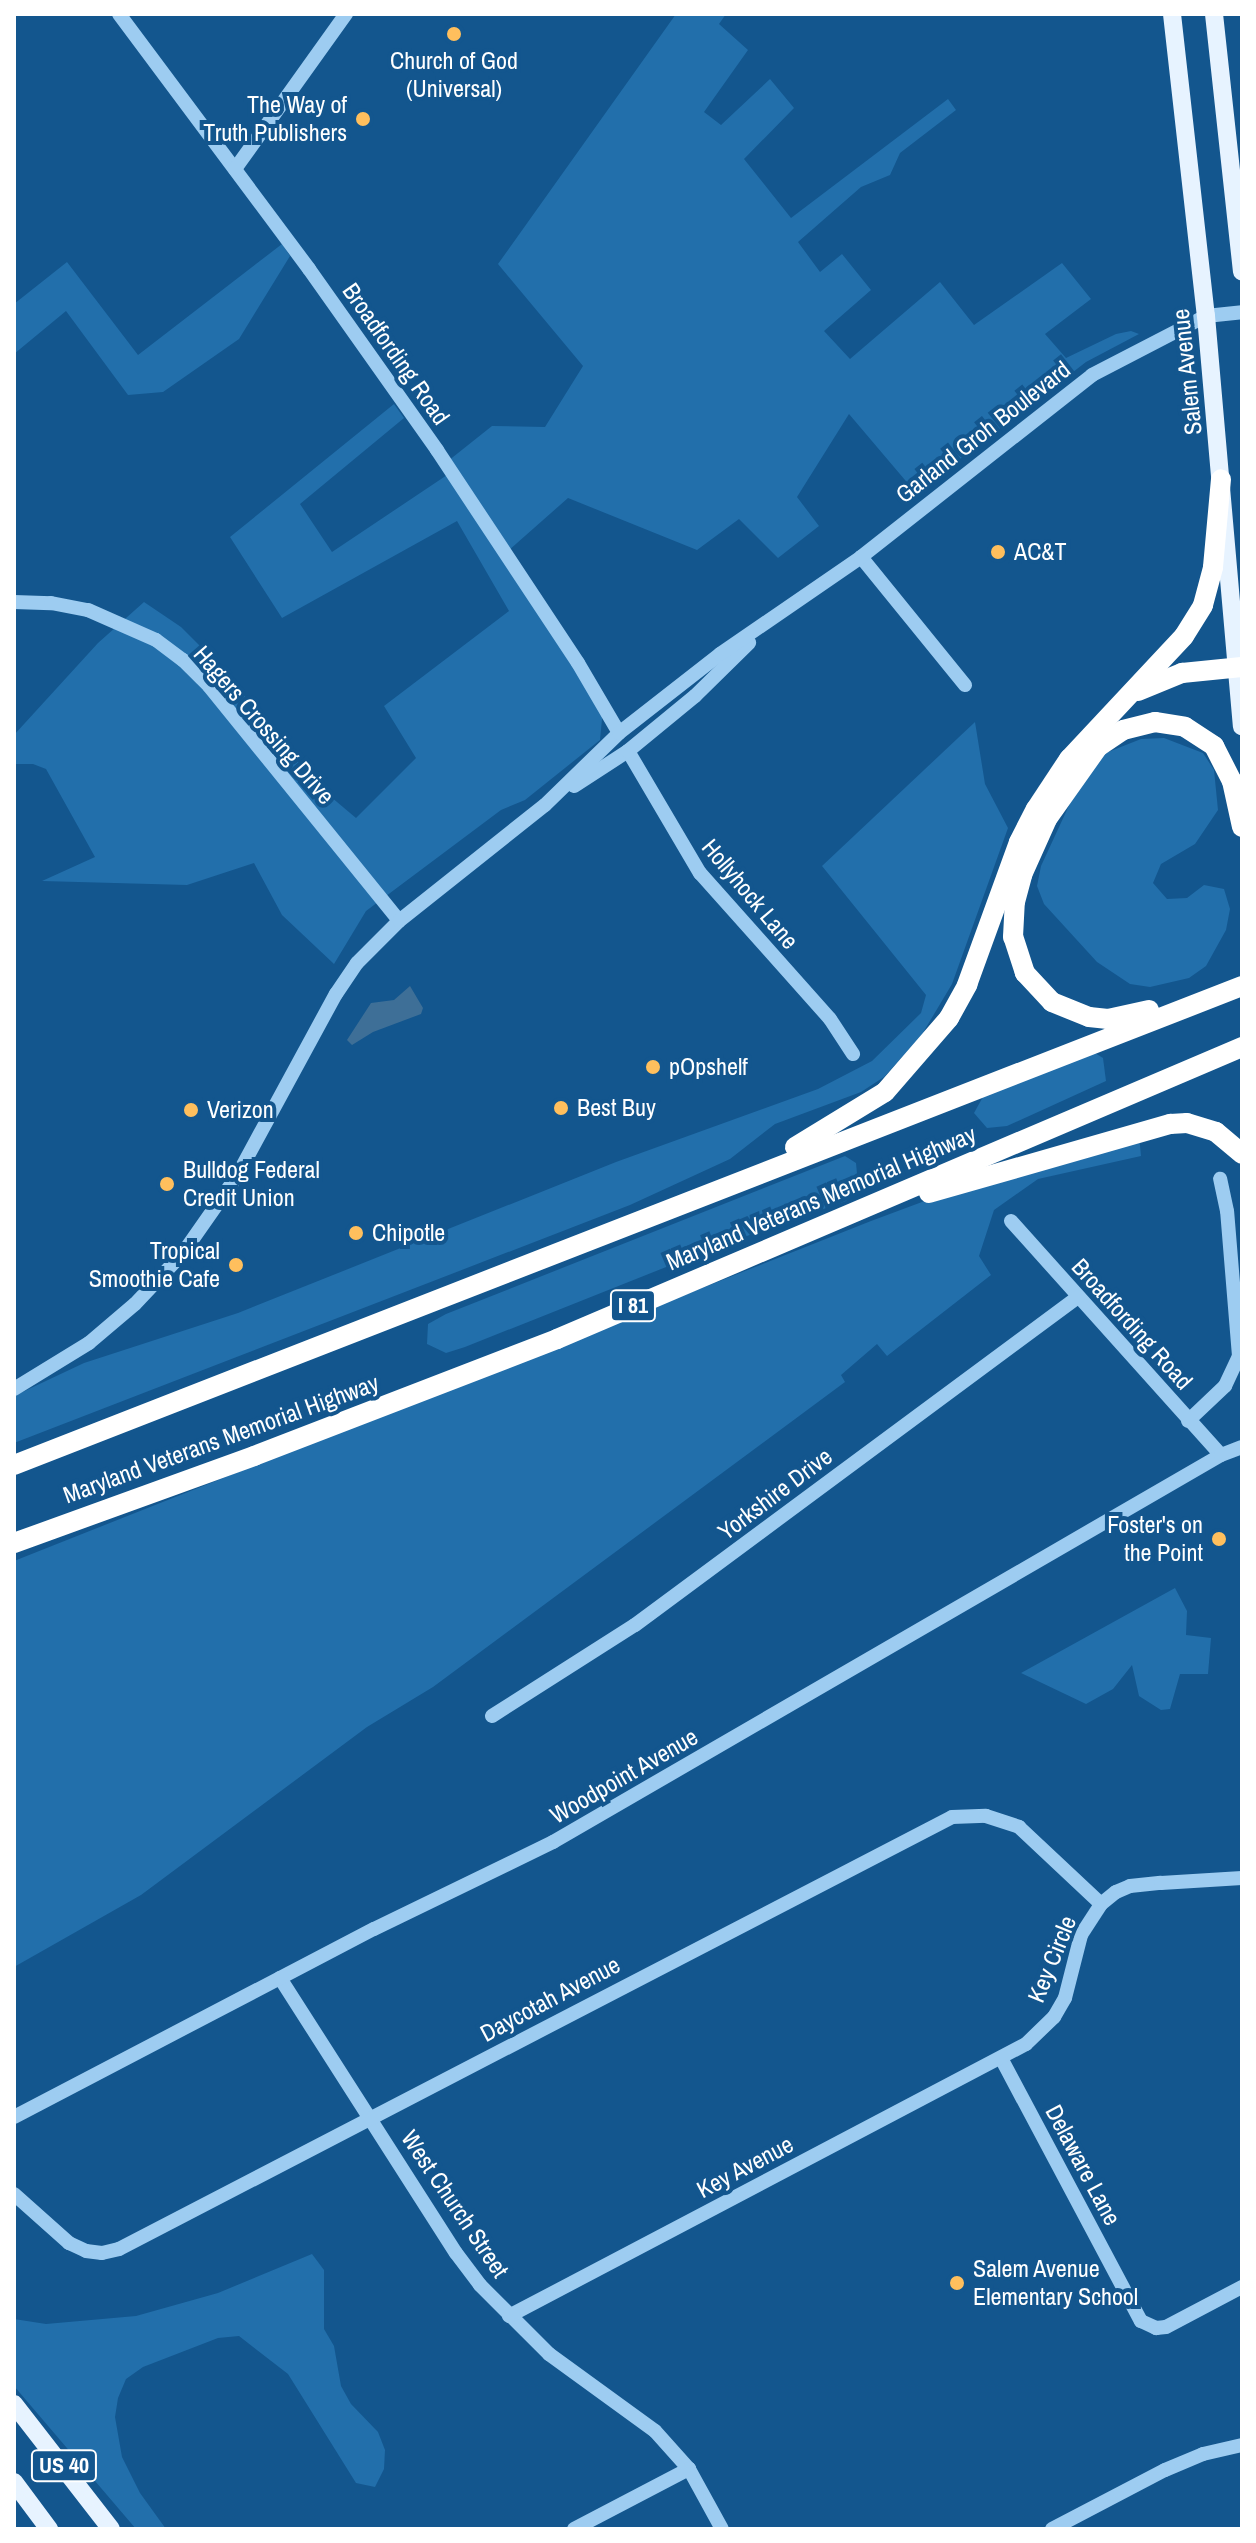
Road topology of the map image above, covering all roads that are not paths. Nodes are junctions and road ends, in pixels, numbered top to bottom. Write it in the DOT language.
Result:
graph roads {
  1 [pos="119,14"];
  2 [pos="346,14"];
  3 [pos="1172,14"];
  4 [pos="1214,14"];
  5 [pos="235,169"];
  6 [pos="1242,271"];
  7 [pos="1242,312"];
  8 [pos="1206,316"];
  9 [pos="1221,479"];
  10 [pos="861,557"];
  11 [pos="14,602"];
  12 [pos="770,623"];
  13 [pos="1240,667"];
  14 [pos="965,685"];
  15 [pos="695,696"];
  16 [pos="1122,701"];
  17 [pos="1242,726"];
  18 [pos="619,733"];
  19 [pos="628,751"];
  20 [pos="581,782"];
  21 [pos="545,805"];
  22 [pos="1242,827"];
  23 [pos="399,921"];
  24 [pos="1242,986"];
  25 [pos="1242,1047"];
  26 [pos="853,1054"];
  27 [pos="1242,1154"];
  28 [pos="1220,1179"];
  29 [pos="646,1217"];
  30 [pos="1011,1221"];
  31 [pos="814,1229"];
  32 [pos="1078,1297"];
  33 [pos="14,1389"];
  34 [pos="1188,1421"];
  35 [pos="1242,1447"];
  36 [pos="1221,1455"];
  37 [pos="14,1465"];
  38 [pos="14,1543"];
  39 [pos="492,1716"];
  40 [pos="1242,1878"];
  41 [pos="1101,1904"];
  42 [pos="280,1978"];
  43 [pos="1001,2058"];
  44 [pos="14,2117"];
  45 [pos="371,2117"];
  46 [pos="14,2194"];
  47 [pos="1242,2287"];
  48 [pos="509,2316"];
  49 [pos="14,2404"];
  50 [pos="1242,2445"];
  51 [pos="689,2469"];
  52 [pos="14,2482"];
  53 [pos="49,2529"];
  54 [pos="111,2529"];
  55 [pos="574,2529"];
  56 [pos="722,2529"];
  57 [pos="1052,2529"];
  1 -- 5 [label="street, Broadfording Road"];
  2 -- 5 [label="street"];
  3 -- 8 [label="main road, Salem Avenue"];
  4 -- 6 [label="main road"];
  5 -- 18 [label="street, Broadfording Road"];
  7 -- 8 [label="street, Garland Groh Boulevard"];
  8 -- 9 [label="main road, Salem Avenue"];
  8 -- 10 [label="street, Garland Groh Boulevard"];
  9 -- 13 [label="main road, Salem Avenue"];
  9 -- 16 [label="highway"];
  10 -- 12 [label="street, Garland Groh Boulevard"];
  10 -- 14 [label="street"];
  11 -- 23 [label="street, Hagers Crossing Drive"];
  12 -- 15 [label="street, Garland Groh Boulevard"];
  12 -- 18 [label="street, Garland Groh Boulevard"];
  13 -- 16 [label="highway"];
  13 -- 17 [label="main road, Salem Avenue"];
  15 -- 18 [label="street"];
  15 -- 19 [label="street, Garland Groh Boulevard"];
  16 -- 29 [label="highway"];
  18 -- 20 [label="street"];
  18 -- 21 [label="street, Garland Groh Boulevard"];
  19 -- 20 [label="street, Garland Groh Boulevard"];
  19 -- 26 [label="street, Hollyhock Lane"];
  20 -- 21 [label="street, Garland Groh Boulevard"];
  21 -- 23 [label="street, Garland Groh Boulevard"];
  22 -- 24 [label="highway"];
  23 -- 33 [label="street, Garland Groh Boulevard"];
  24 -- 29 [label="highway, Maryland Veterans Memorial Highway"];
  25 -- 31 [label="highway, Maryland Veterans Memorial Highway / I 81"];
  27 -- 31 [label="highway"];
  28 -- 34 [label="street"];
  29 -- 37 [label="highway, Maryland Veterans Memorial Highway"];
  30 -- 32 [label="street, Broadfording Road"];
  31 -- 38 [label="highway, Maryland Veterans Memorial Highway / I 81"];
  32 -- 34 [label="street, Broadfording Road"];
  32 -- 39 [label="street, Yorkshire Drive"];
  34 -- 36 [label="street, Broadfording Road"];
  35 -- 36 [label="street, Woodpoint Avenue"];
  36 -- 42 [label="street, Woodpoint Avenue"];
  40 -- 41 [label="street, Key Circle"];
  41 -- 43 [label="street, Key Circle"];
  41 -- 45 [label="street, Daycotah Avenue"];
  42 -- 44 [label="street, Woodpoint Avenue"];
  42 -- 45 [label="street, West Church Street"];
  43 -- 47 [label="street, Delaware Lane"];
  43 -- 48 [label="street, Key Avenue"];
  45 -- 46 [label="street, Daycotah Avenue"];
  45 -- 48 [label="street, West Church Street"];
  48 -- 51 [label="street, West Church Street"];
  49 -- 54 [label="main road, US 40"];
  50 -- 57 [label="street"];
  51 -- 55 [label="street"];
  51 -- 56 [label="street, West Church Street"];
  52 -- 53 [label="main road, US 40"];
}
